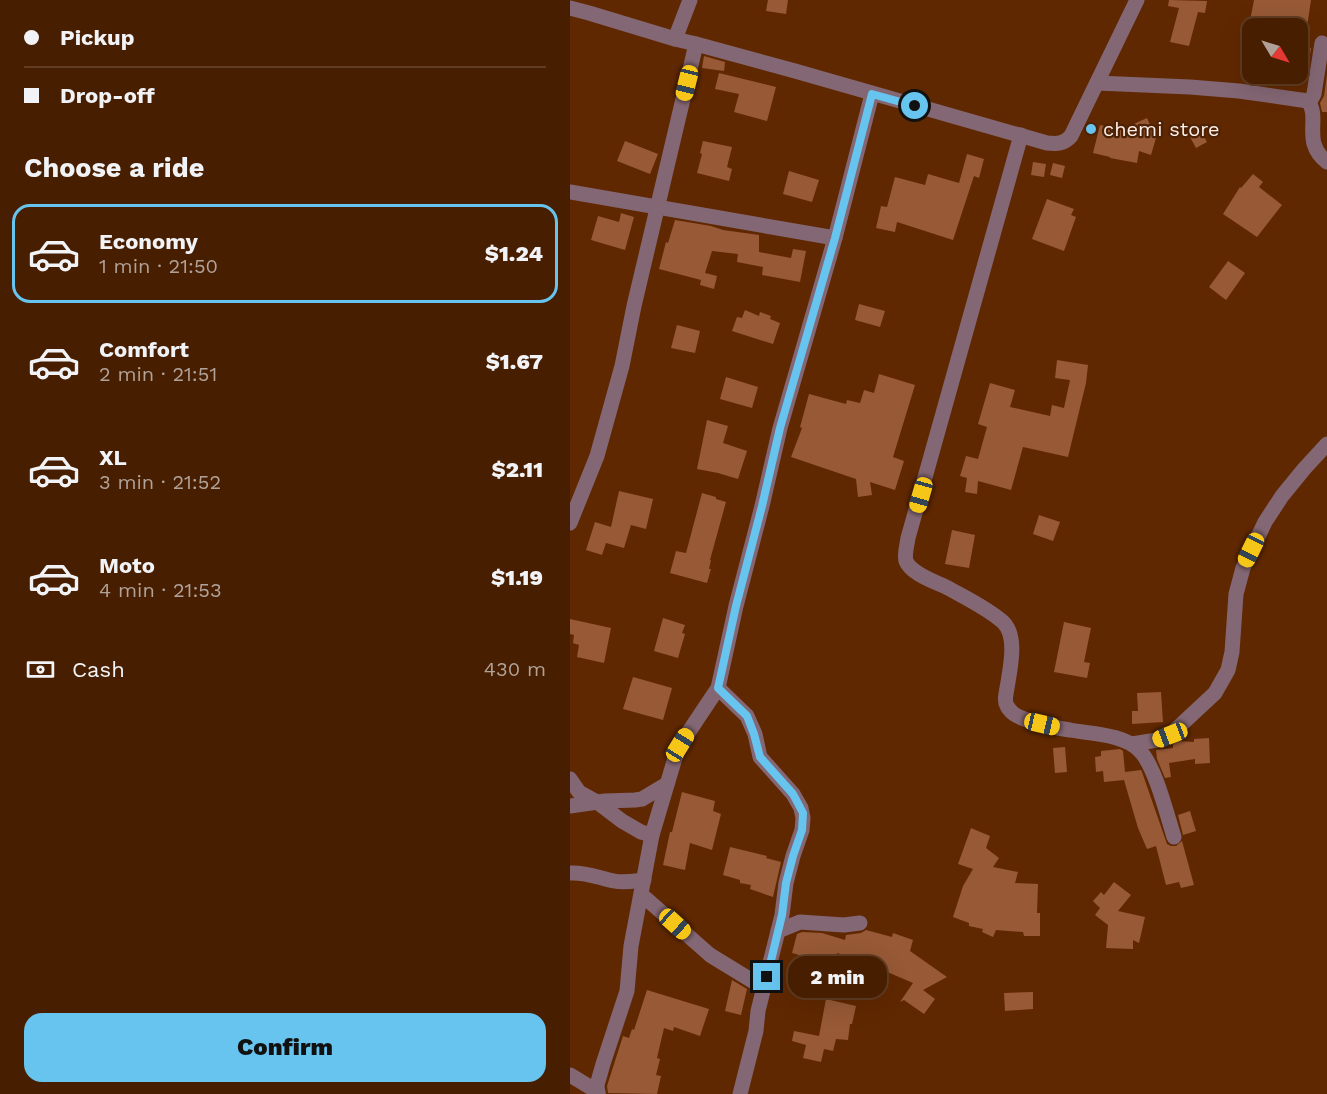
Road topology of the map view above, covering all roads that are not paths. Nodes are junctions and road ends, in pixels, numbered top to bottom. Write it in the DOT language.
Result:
graph roads {
  1 [pos="690,0"];
  2 [pos="1137,0"];
  3 [pos="570,8"];
  4 [pos="675,39"];
  5 [pos="1322,43"];
  6 [pos="696,44"];
  7 [pos="1097,83"];
  8 [pos="872,94"];
  9 [pos="1308,101"];
  10 [pos="1021,135"];
  11 [pos="1327,162"];
  12 [pos="570,192"];
  13 [pos="658,208"];
  14 [pos="835,238"];
  15 [pos="1327,444"];
  16 [pos="570,523"];
  17 [pos="718,688"];
  18 [pos="1132,744"];
  19 [pos="570,779"];
  20 [pos="667,784"];
  21 [pos="597,802"];
  22 [pos="570,806"];
  23 [pos="652,836"];
  24 [pos="1174,837"];
  25 [pos="570,873"];
  26 [pos="643,888"];
  27 [pos="860,923"];
  28 [pos="778,931"];
  29 [pos="764,988"];
  30 [pos="570,1075"];
  31 [pos="598,1093"];
  32 [pos="740,1094"];
  1 -- 4 [label="street"];
  2 -- 7 [label="street"];
  3 -- 4 [label="street"];
  4 -- 6 [label="street"];
  5 -- 9 [label="street"];
  6 -- 8 [label="street"];
  6 -- 13 [label="street"];
  7 -- 9 [label="street"];
  7 -- 10 [label="street"];
  8 -- 10 [label="street"];
  8 -- 14 [label="street"];
  9 -- 11 [label="street"];
  10 -- 18 [label="street"];
  12 -- 13 [label="street"];
  13 -- 14 [label="street"];
  13 -- 16 [label="street"];
  14 -- 17 [label="street"];
  15 -- 18 [label="street"];
  17 -- 20 [label="street"];
  17 -- 28 [label="street"];
  18 -- 24 [label="street"];
  19 -- 21 [label="street"];
  20 -- 21 [label="street"];
  20 -- 23 [label="street"];
  21 -- 22 [label="street"];
  21 -- 23 [label="street"];
  23 -- 26 [label="street"];
  25 -- 26 [label="street"];
  26 -- 29 [label="street"];
  26 -- 31 [label="street"];
  27 -- 28 [label="street"];
  28 -- 29 [label="street"];
  29 -- 32 [label="street"];
  30 -- 31 [label="street"];
}
